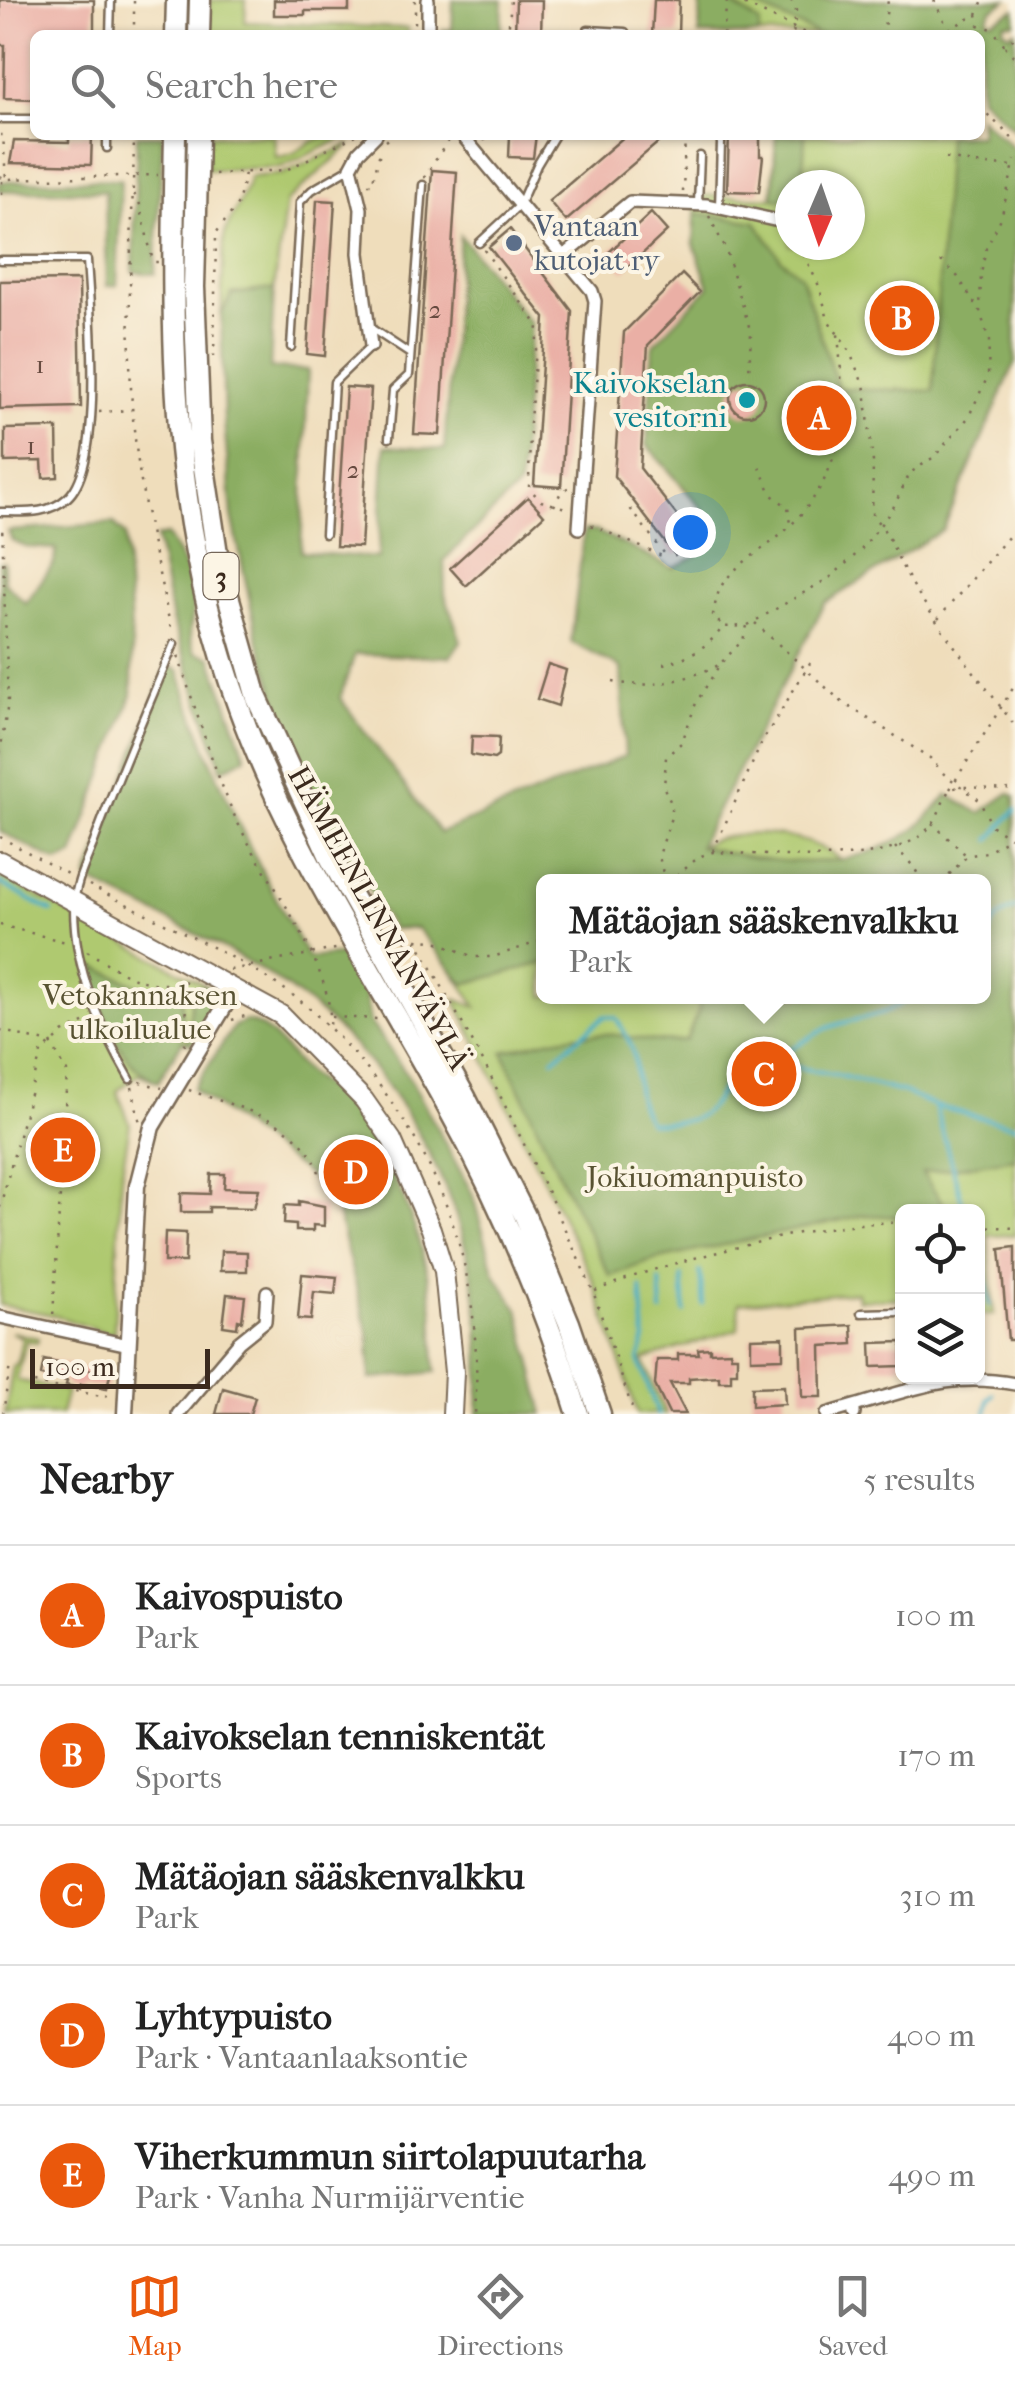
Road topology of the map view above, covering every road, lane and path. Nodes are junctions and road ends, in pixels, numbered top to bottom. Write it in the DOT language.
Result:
graph roads {
  1 [pos="111,0"];
  2 [pos="134,0"];
  3 [pos="177,0"];
  4 [pos="200,0"];
  5 [pos="414,0"];
  6 [pos="428,0"];
  7 [pos="511,0"];
  8 [pos="728,0"];
  9 [pos="734,0"];
  10 [pos="791,0"];
  11 [pos="888,0"];
  12 [pos="934,0"];
  13 [pos="982,0"];
  14 [pos="977,14"];
  15 [pos="794,29"];
  16 [pos="948,29"];
  17 [pos="110,30"];
  18 [pos="134,30"];
  19 [pos="176,30"];
  20 [pos="199,30"];
  21 [pos="415,30"];
  22 [pos="428,30"];
  23 [pos="508,30"];
  24 [pos="724,30"];
  25 [pos="883,30"];
  26 [pos="1015,38"];
  27 [pos="1004,44"];
  28 [pos="1015,58"];
  29 [pos="985,112"];
  30 [pos="0,119"];
  31 [pos="30,119"];
  32 [pos="1015,132"];
  33 [pos="0,135"];
  34 [pos="1010,137"];
  35 [pos="107,140"];
  36 [pos="134,140"];
  37 [pos="173,140"];
  38 [pos="199,140"];
  39 [pos="357,140"];
  40 [pos="365,140"];
  41 [pos="389,140"];
  42 [pos="450,140"];
  43 [pos="456,140"];
  44 [pos="552,140"];
  45 [pos="685,140"];
  46 [pos="1015,141"];
  47 [pos="721,143"];
  48 [pos="107,148"];
  49 [pos="700,156"];
  50 [pos="946,158"];
  51 [pos="1015,160"];
  52 [pos="1013,166"];
  53 [pos="351,168"];
  54 [pos="245,173"];
  55 [pos="202,174"];
  56 [pos="168,175"];
  57 [pos="134,176"];
  58 [pos="2,178"];
  59 [pos="356,185"];
  60 [pos="423,185"];
  61 [pos="133,193"];
  62 [pos="2,194"];
  63 [pos="682,204"];
  64 [pos="708,205"];
  65 [pos="519,206"];
  66 [pos="774,220"];
  67 [pos="479,243"];
  68 [pos="563,257"];
  69 [pos="0,260"];
  70 [pos="806,260"];
  71 [pos="941,261"];
  72 [pos="158,262"];
  73 [pos="980,312"];
  74 [pos="368,326"];
  75 [pos="838,334"];
  76 [pos="291,346"];
  77 [pos="371,346"];
  78 [pos="410,354"];
  79 [pos="214,368"];
  80 [pos="748,374"];
  81 [pos="132,410"];
  82 [pos="91,412"];
  83 [pos="389,438"];
  84 [pos="759,467"];
  85 [pos="574,482"];
  86 [pos="626,502"];
  87 [pos="554,506"];
  88 [pos="580,511"];
  89 [pos="0,512"];
  90 [pos="882,524"];
  91 [pos="790,526"];
  92 [pos="584,527"];
  93 [pos="1015,529"];
  94 [pos="325,534"];
  95 [pos="936,620"];
  96 [pos="754,622"];
  97 [pos="746,626"];
  98 [pos="723,627"];
  99 [pos="174,644"];
  100 [pos="810,663"];
  101 [pos="664,664"];
  102 [pos="720,664"];
  103 [pos="805,670"];
  104 [pos="613,682"];
  105 [pos="1015,685"];
  106 [pos="8,691"];
  107 [pos="0,696"];
  108 [pos="1002,709"];
  109 [pos="4,726"];
  110 [pos="1015,726"];
  111 [pos="0,732"];
  112 [pos="0,753"];
  113 [pos="953,781"];
  114 [pos="960,786"];
  115 [pos="1015,788"];
  116 [pos="950,789"];
  117 [pos="932,824"];
  118 [pos="1013,836"];
  119 [pos="0,837"];
  120 [pos="895,847"];
  121 [pos="712,852"];
  122 [pos="967,856"];
  123 [pos="0,861"];
  124 [pos="664,874"];
  125 [pos="680,874"];
  126 [pos="918,874"];
  127 [pos="950,874"];
  128 [pos="80,880"];
  129 [pos="74,902"];
  130 [pos="0,924"];
  131 [pos="412,938"];
  132 [pos="388,940"];
  133 [pos="536,943"];
  134 [pos="76,944"];
  135 [pos="344,948"];
  136 [pos="311,953"];
  137 [pos="245,966"];
  138 [pos="224,972"];
  139 [pos="195,979"];
  140 [pos="188,981"];
  141 [pos="235,989"];
  142 [pos="254,1016"];
  143 [pos="98,1017"];
  144 [pos="331,1017"];
  145 [pos="377,1017"];
  146 [pos="228,1024"];
  147 [pos="0,1030"];
  148 [pos="50,1044"];
  149 [pos="183,1051"];
  150 [pos="130,1080"];
  151 [pos="163,1088"];
  152 [pos="186,1088"];
  153 [pos="146,1144"];
  154 [pos="321,1179"];
  155 [pos="1,1200"];
  156 [pos="0,1206"];
  157 [pos="895,1223"];
  158 [pos="985,1226"];
  159 [pos="1015,1228"];
  160 [pos="593,1291"];
  161 [pos="267,1292"];
  162 [pos="895,1312"];
  163 [pos="861,1313"];
  164 [pos="0,1317"];
  165 [pos="569,1323"];
  166 [pos="52,1328"];
  167 [pos="129,1345"];
  168 [pos="477,1356"];
  169 [pos="10,1364"];
  170 [pos="74,1375"];
  171 [pos="110,1377"];
  172 [pos="985,1379"];
  173 [pos="34,1383"];
  174 [pos="932,1384"];
  175 [pos="1015,1384"];
  176 [pos="70,1390"];
  177 [pos="854,1410"];
  178 [pos="3,1414"];
  179 [pos="124,1414"];
  180 [pos="178,1414"];
  181 [pos="452,1414"];
  182 [pos="475,1414"];
  183 [pos="578,1414"];
  184 [pos="600,1414"];
  185 [pos="610,1414"];
  186 [pos="634,1414"];
  187 [pos="827,1414"];
  1 -- 17 [label="lane"];
  2 -- 18 [label="path"];
  3 -- 19 [label="highway"];
  4 -- 20 [label="highway"];
  5 -- 21 [label="path"];
  6 -- 22 [label="street"];
  7 -- 23 [label="path"];
  8 -- 24 [label="path"];
  9 -- 15 [label="path"];
  10 -- 15 [label="path"];
  11 -- 25 [label="path"];
  12 -- 16 [label="path"];
  13 -- 14 [label="path"];
  14 -- 16 [label="path"];
  14 -- 27 [label="path"];
  26 -- 27 [label="path"];
  27 -- 28 [label="path"];
  29 -- 34 [label="path"];
  30 -- 31 [label="lane"];
  32 -- 34 [label="path"];
  33 -- 58 [label="path"];
  34 -- 46 [label="path"];
  35 -- 48 [label="lane"];
  36 -- 57 [label="path"];
  37 -- 56 [label="highway, HÄMEENLINNANVÄYLÄ / 3"];
  38 -- 55 [label="highway, HÄMEENLINNANVÄYLÄ / 3"];
  39 -- 54 [label="path"];
  40 -- 53 [label="street"];
  41 -- 59 [label="path"];
  42 -- 60 [label="path"];
  43 -- 65 [label="street"];
  44 -- 65 [label="lane"];
  45 -- 63 [label="path"];
  47 -- 64 [label="lane"];
  49 -- 64 [label="lane"];
  50 -- 52 [label="path"];
  51 -- 52 [label="path"];
  52 -- 73 [label="path"];
  53 -- 59 [label="street"];
  53 -- 76 [label="lane"];
  54 -- 55 [label="path"];
  54 -- 79 [label="path"];
  55 -- 56 [label="lane"];
  55 -- 165 [label="highway, HÄMEENLINNANVÄYLÄ / 3"];
  56 -- 57 [label="path"];
  56 -- 183 [label="highway, HÄMEENLINNANVÄYLÄ / 3"];
  57 -- 58 [label="path"];
  57 -- 61 [label="path"];
  58 -- 62 [label="path"];
  59 -- 74 [label="street"];
  60 -- 78 [label="lane"];
  61 -- 72 [label="path"];
  61 -- 81 [label="path"];
  63 -- 64 [label="street"];
  63 -- 68 [label="street"];
  64 -- 66 [label="street"];
  64 -- 80 [label="path"];
  65 -- 67 [label="lane"];
  65 -- 68 [label="street"];
  67 -- 87 [label="path"];
  68 -- 88 [label="street"];
  69 -- 82 [label="lane"];
  70 -- 75 [label="path"];
  71 -- 73 [label="path"];
  73 -- 90 [label="path"];
  74 -- 77 [label="street"];
  74 -- 78 [label="lane"];
  75 -- 90 [label="path"];
  75 -- 91 [label="path"];
  77 -- 94 [label="lane"];
  78 -- 83 [label="lane"];
  81 -- 82 [label="path"];
  81 -- 99 [label="path"];
  82 -- 89 [label="lane"];
  84 -- 91 [label="path"];
  85 -- 87 [label="path"];
  86 -- 92 [label="path"];
  87 -- 88 [label="path"];
  88 -- 92 [label="street"];
  89 -- 106 [label="path"];
  90 -- 95 [label="path"];
  90 -- 96 [label="path"];
  91 -- 98 [label="path"];
  93 -- 95 [label="path"];
  95 -- 108 [label="path"];
  96 -- 97 [label="path"];
  96 -- 103 [label="path"];
  97 -- 98 [label="path"];
  97 -- 102 [label="path"];
  98 -- 101 [label="path"];
  99 -- 128 [label="lane"];
  99 -- 136 [label="path"];
  100 -- 103 [label="path"];
  102 -- 104 [label="path"];
  102 -- 124 [label="path"];
  103 -- 113 [label="path"];
  103 -- 121 [label="path"];
  105 -- 108 [label="path"];
  106 -- 107 [label="path"];
  106 -- 109 [label="path"];
  108 -- 110 [label="path"];
  108 -- 113 [label="path"];
  109 -- 111 [label="path"];
  109 -- 112 [label="path"];
  113 -- 114 [label="path"];
  113 -- 116 [label="path"];
  114 -- 115 [label="path"];
  114 -- 116 [label="path"];
  114 -- 118 [label="path"];
  116 -- 117 [label="path"];
  117 -- 120 [label="path"];
  117 -- 122 [label="path"];
  118 -- 122 [label="path"];
  119 -- 128 [label="path"];
  120 -- 121 [label="path"];
  120 -- 126 [label="path"];
  121 -- 125 [label="path"];
  122 -- 127 [label="path"];
  123 -- 129 [label="main road"];
  128 -- 129 [label="lane"];
  128 -- 137 [label="path"];
  129 -- 134 [label="lane"];
  129 -- 141 [label="main road"];
  130 -- 134 [label="path"];
  131 -- 132 [label="path"];
  131 -- 133 [label="path"];
  131 -- 160 [label="path"];
  134 -- 140 [label="path"];
  134 -- 143 [label="lane"];
  135 -- 136 [label="path"];
  136 -- 137 [label="path"];
  136 -- 144 [label="path"];
  137 -- 138 [label="path"];
  137 -- 144 [label="path"];
  139 -- 140 [label="path"];
  140 -- 149 [label="path"];
  141 -- 153 [label="street"];
  141 -- 181 [label="main road"];
  142 -- 146 [label="path"];
  143 -- 148 [label="path"];
  143 -- 150 [label="lane"];
  144 -- 145 [label="path"];
  147 -- 148 [label="path"];
  148 -- 155 [label="path"];
  148 -- 166 [label="path"];
  150 -- 151 [label="path"];
  150 -- 153 [label="path"];
  152 -- 154 [label="path"];
  153 -- 167 [label="street"];
  155 -- 156 [label="path"];
  157 -- 160 [label="path"];
  158 -- 159 [label="path"];
  160 -- 186 [label="path"];
  161 -- 180 [label="street"];
  162 -- 163 [label="lane"];
  164 -- 166 [label="street"];
  165 -- 184 [label="highway, HÄMEENLINNANVÄYLÄ / 3"];
  165 -- 185 [label="highway"];
  166 -- 167 [label="street"];
  167 -- 179 [label="street"];
  168 -- 182 [label="path"];
  169 -- 178 [label="path"];
  170 -- 176 [label="path"];
  171 -- 176 [label="path"];
  172 -- 175 [label="street"];
  173 -- 176 [label="path"];
  174 -- 177 [label="street"];
  177 -- 187 [label="street"];
}
